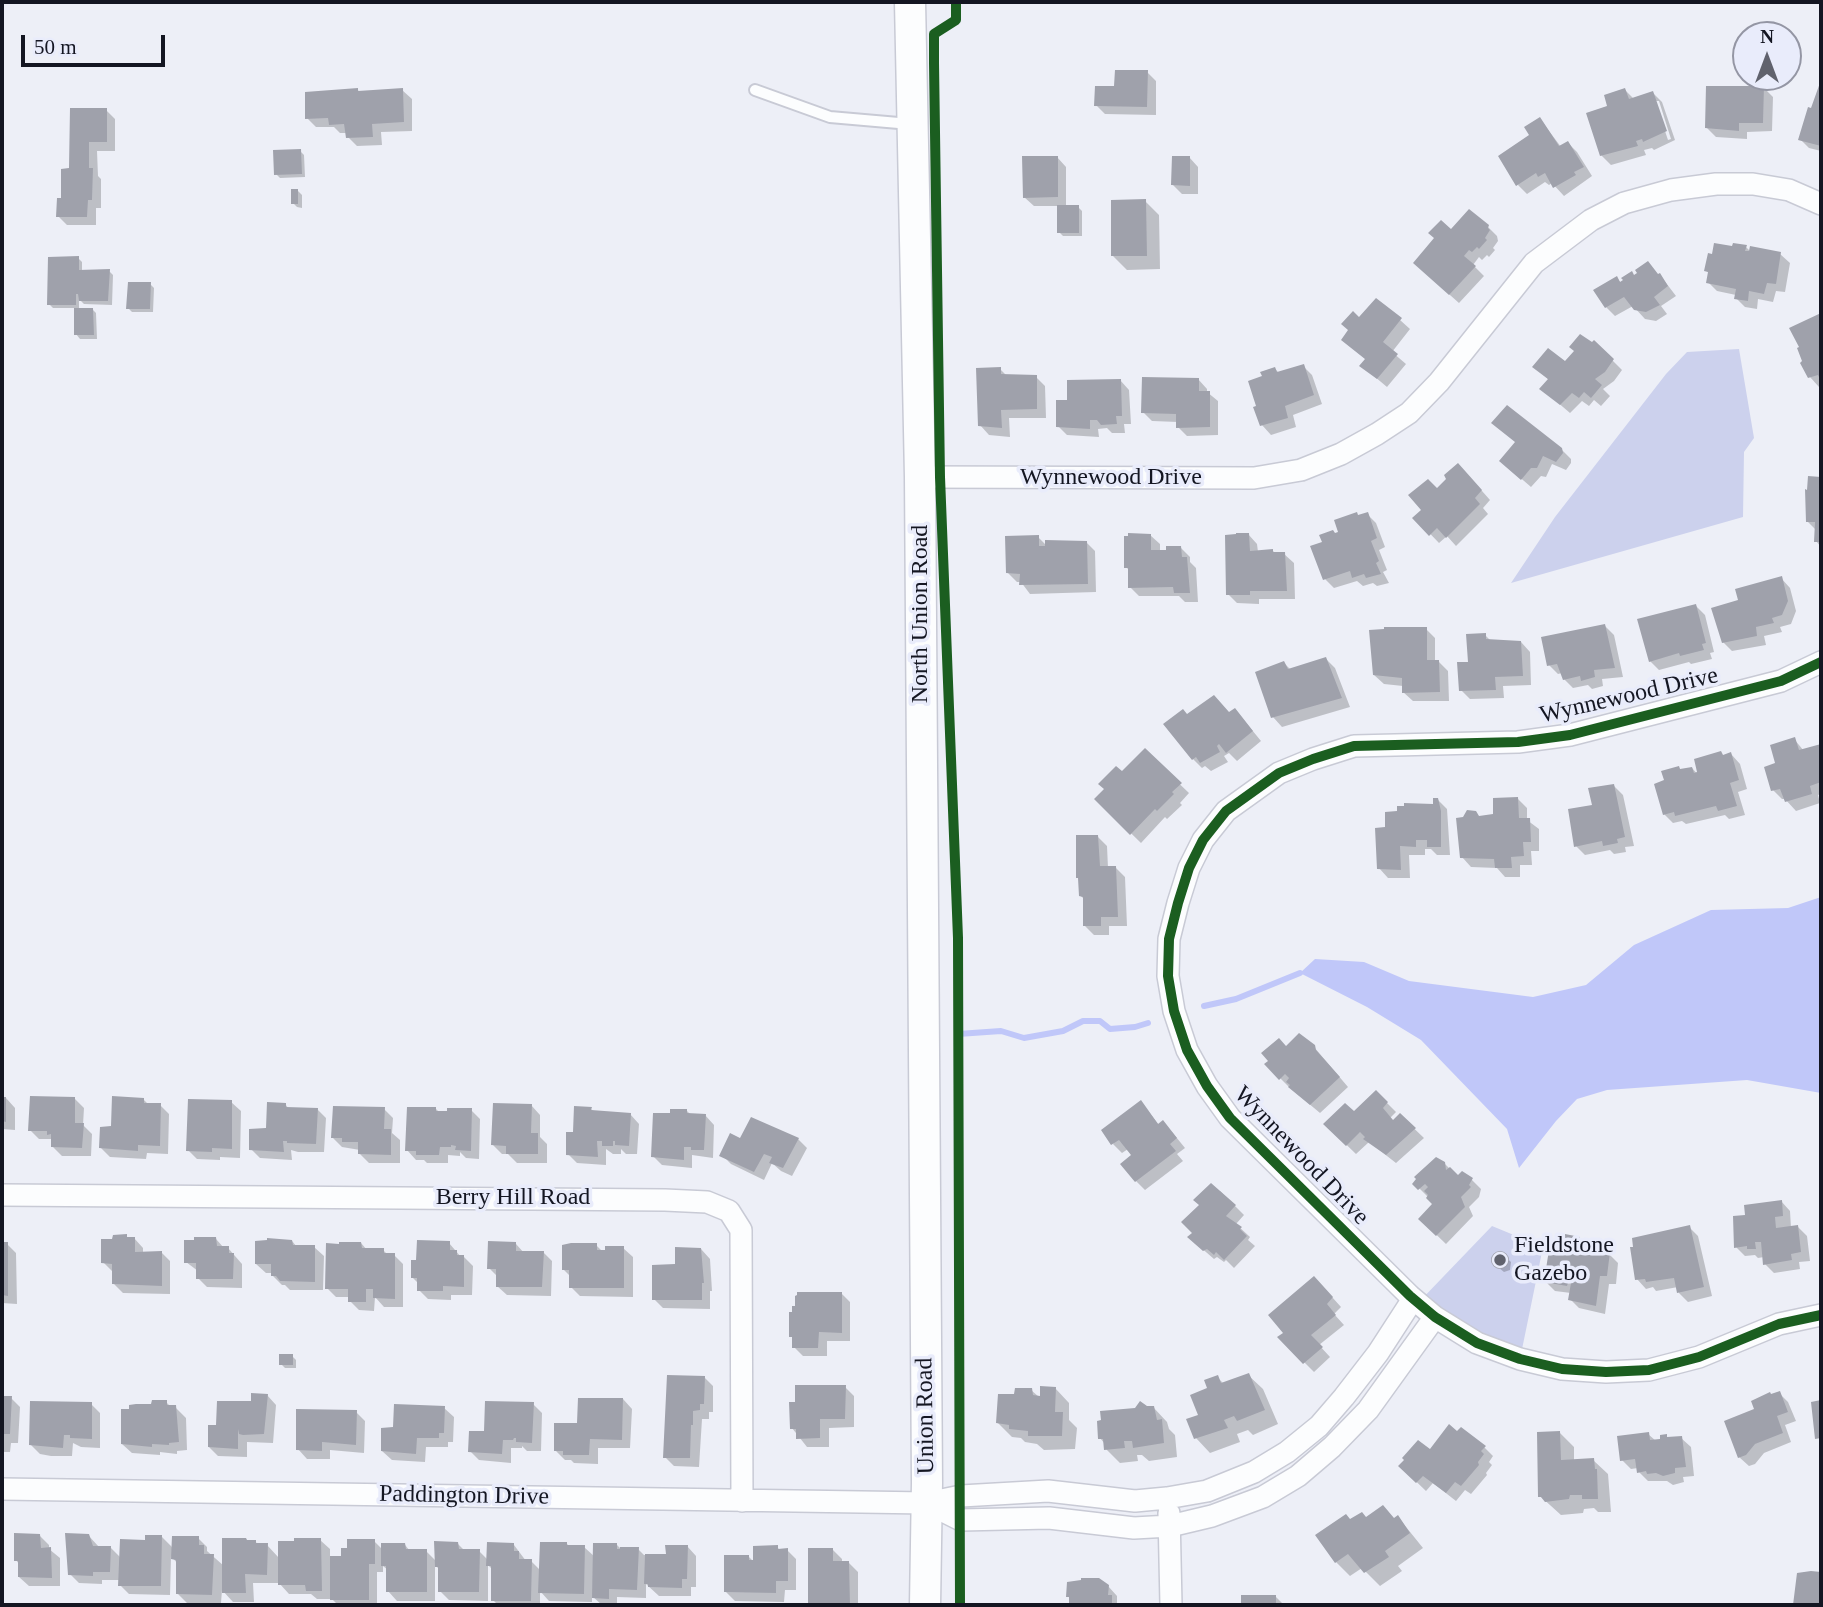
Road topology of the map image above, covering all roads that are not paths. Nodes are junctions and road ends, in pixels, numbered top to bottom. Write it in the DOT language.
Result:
graph roads {
  1 [pos="910,2"];
  2 [pos="755,90"];
  3 [pos="912,124"];
  4 [pos="1821,204"];
  5 [pos="920,477"];
  6 [pos="1821,662"];
  7 [pos="2,1195"];
  8 [pos="924,1226"];
  9 [pos="1413,1299"];
  10 [pos="1821,1315"];
  11 [pos="1435,1317"];
  12 [pos="2,1489"];
  13 [pos="1167,1498"];
  14 [pos="743,1500"];
  15 [pos="927,1503"];
  16 [pos="1170,1526"];
  17 [pos="926,1605"];
  18 [pos="1171,1605"];
  1 -- 3 [label="main road, North Union Road"];
  2 -- 3 [label="lane"];
  3 -- 5 [label="main road, North Union Road"];
  4 -- 5 [label="street, Wynnewood Drive"];
  5 -- 8 [label="main road, North Union Road"];
  6 -- 9 [label="street, Wynnewood Drive"];
  7 -- 14 [label="street, Berry Hill Road"];
  8 -- 15 [label="main road, Union Road"];
  9 -- 11 [label="street, Wynnewood Drive"];
  9 -- 13 [label="street"];
  10 -- 11 [label="street, Wynnewood Drive"];
  11 -- 16 [label="street"];
  12 -- 14 [label="street, Paddington Drive"];
  13 -- 15 [label="street"];
  13 -- 16 [label="street"];
  14 -- 15 [label="street, Paddington Drive"];
  15 -- 16 [label="street"];
  15 -- 17 [label="main road, Union Road"];
  16 -- 18 [label="street"];
}
